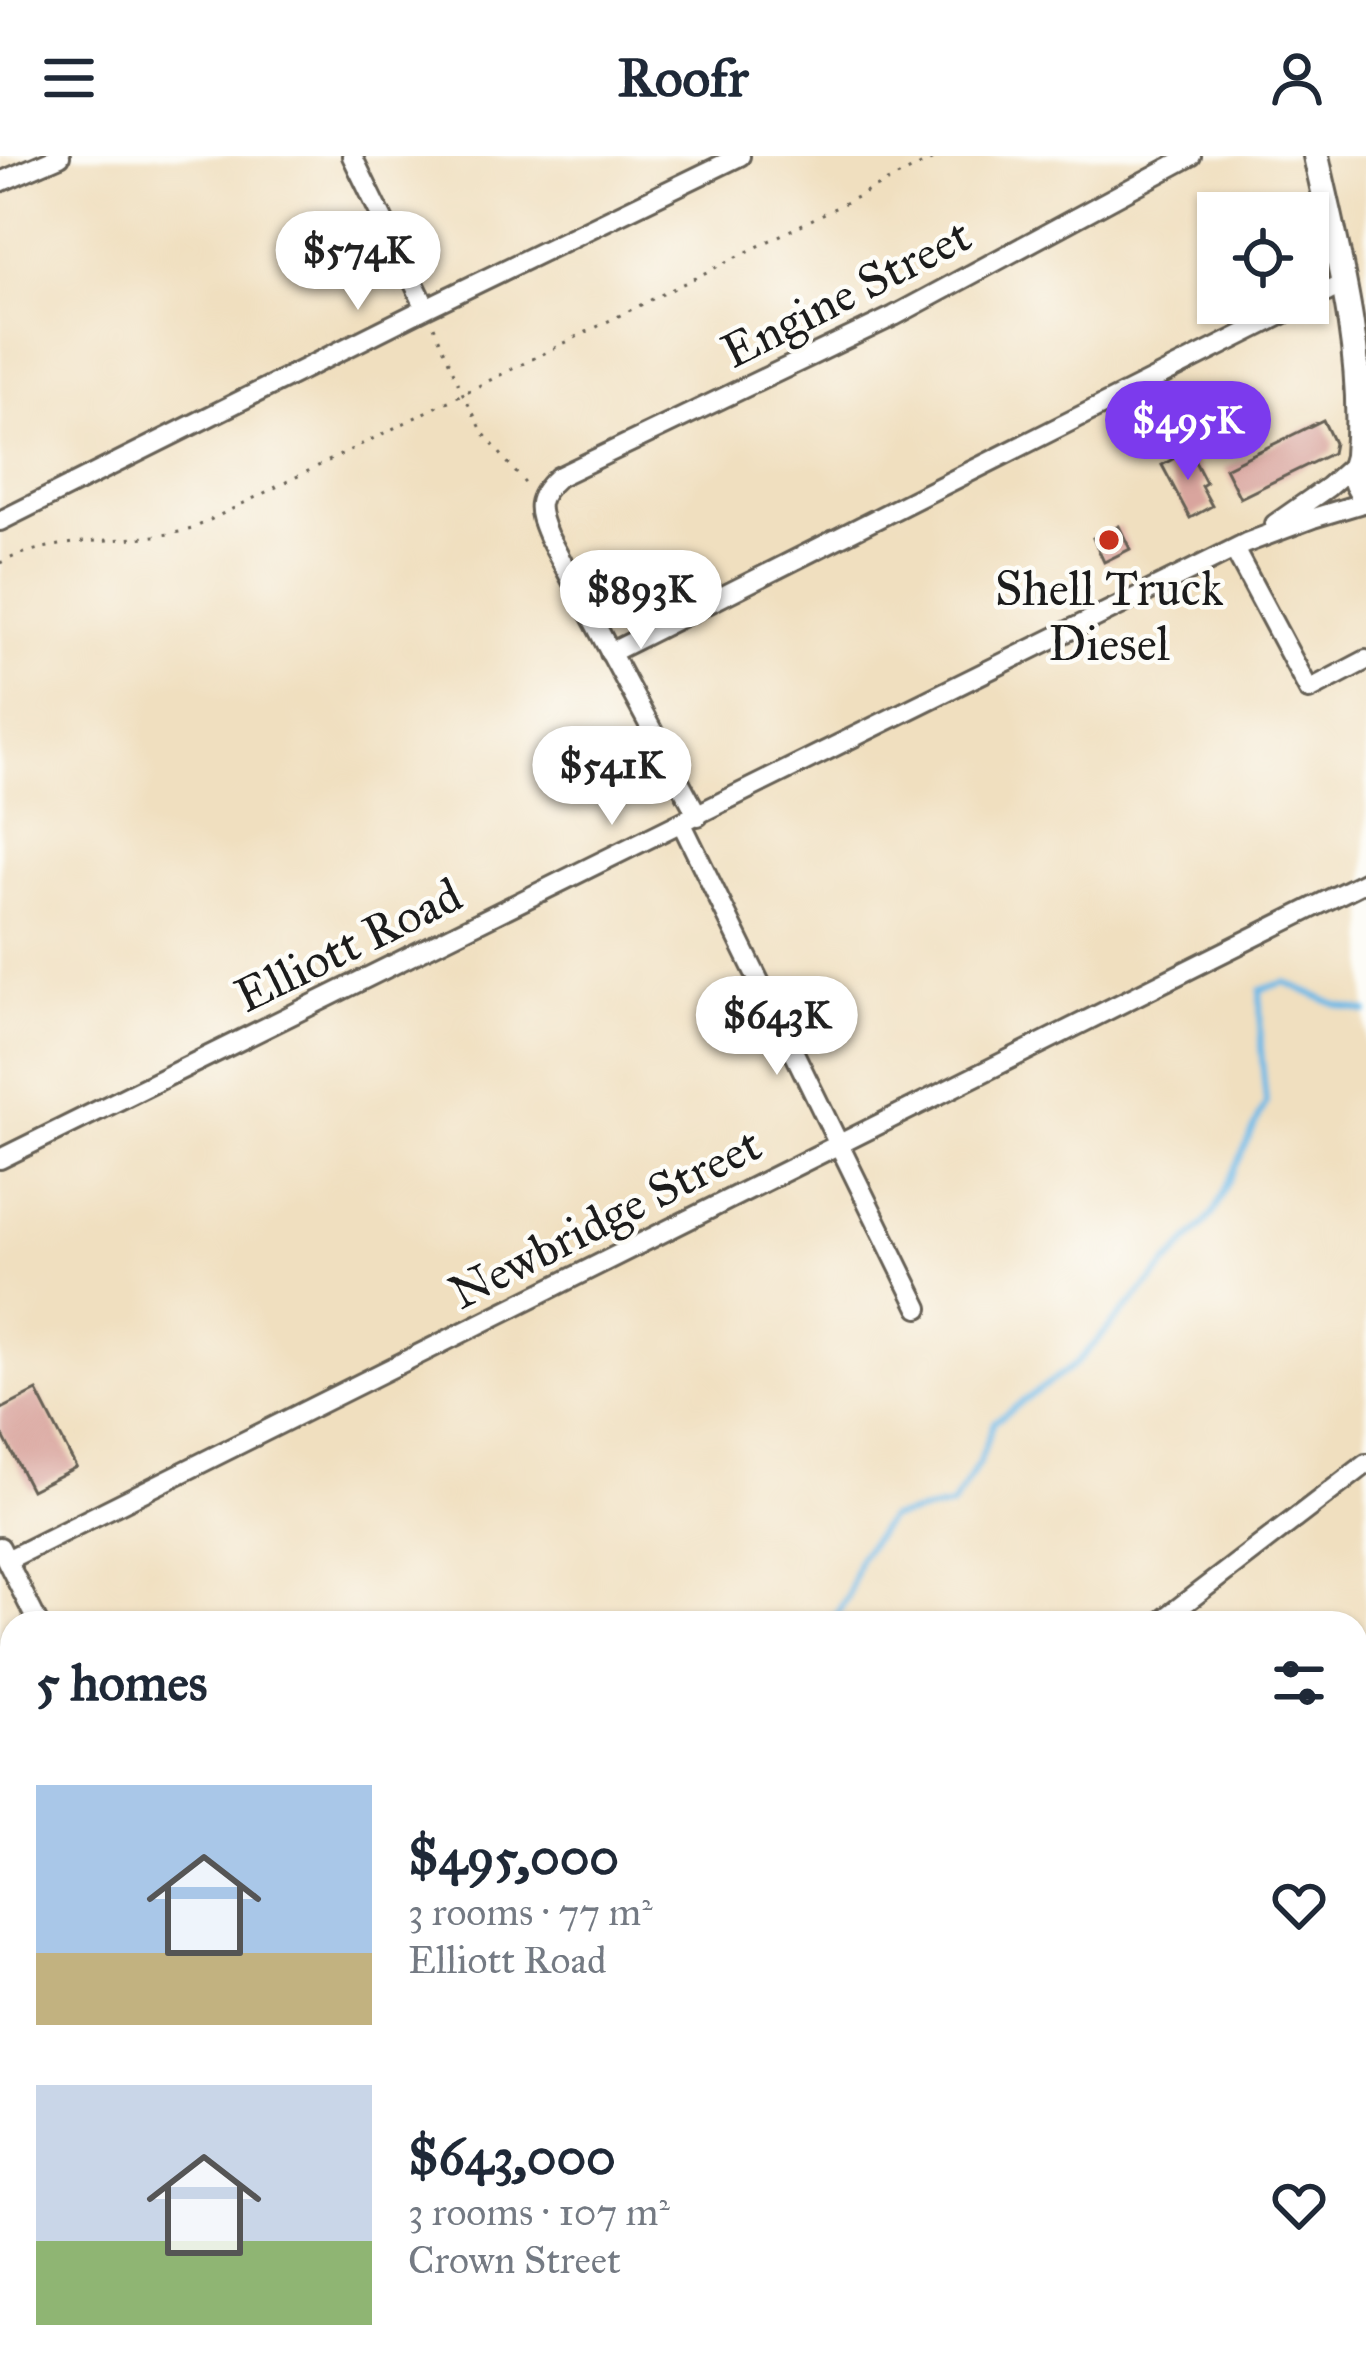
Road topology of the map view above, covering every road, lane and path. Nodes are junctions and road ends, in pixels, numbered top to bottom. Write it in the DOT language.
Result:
graph roads {
  1 [pos="60,156"];
  2 [pos="352,156"];
  3 [pos="740,156"];
  4 [pos="939,156"];
  5 [pos="1191,156"];
  6 [pos="1316,156"];
  7 [pos="0,182"];
  8 [pos="1344,284"];
  9 [pos="1329,291"];
  10 [pos="426,308"];
  11 [pos="1351,317"];
  12 [pos="1263,324"];
  13 [pos="1366,358"];
  14 [pos="463,394"];
  15 [pos="1359,454"];
  16 [pos="1366,499"];
  17 [pos="539,501"];
  18 [pos="0,521"];
  19 [pos="1240,546"];
  20 [pos="0,563"];
  21 [pos="610,653"];
  22 [pos="1366,660"];
  23 [pos="690,820"];
  24 [pos="1366,881"];
  25 [pos="840,1145"];
  26 [pos="0,1160"];
  27 [pos="919,1308"];
  28 [pos="1366,1464"];
  29 [pos="3,1554"];
  30 [pos="32,1611"];
  31 [pos="1175,1611"];
  1 -- 7 [label="street"];
  2 -- 10 [label="street"];
  3 -- 10 [label="street"];
  4 -- 14 [label="path"];
  5 -- 17 [label="street, Engine Street"];
  6 -- 8 [label="main road"];
  8 -- 9 [label="street"];
  8 -- 11 [label="main road"];
  10 -- 14 [label="path"];
  10 -- 18 [label="street"];
  11 -- 13 [label="main road"];
  11 -- 15 [label="main road"];
  12 -- 21 [label="street"];
  14 -- 17 [label="path"];
  14 -- 20 [label="path"];
  15 -- 16 [label="main road"];
  15 -- 19 [label="street, Elliott Road"];
  16 -- 19 [label="street, Elliott Road"];
  17 -- 21 [label="street"];
  19 -- 22 [label="street"];
  19 -- 23 [label="street, Elliott Road"];
  21 -- 23 [label="street"];
  23 -- 25 [label="street"];
  23 -- 26 [label="street, Elliott Road"];
  24 -- 25 [label="street, Newbridge Street"];
  25 -- 27 [label="street"];
  25 -- 29 [label="street, Newbridge Street"];
  28 -- 31 [label="street"];
  29 -- 30 [label="street"];
}
